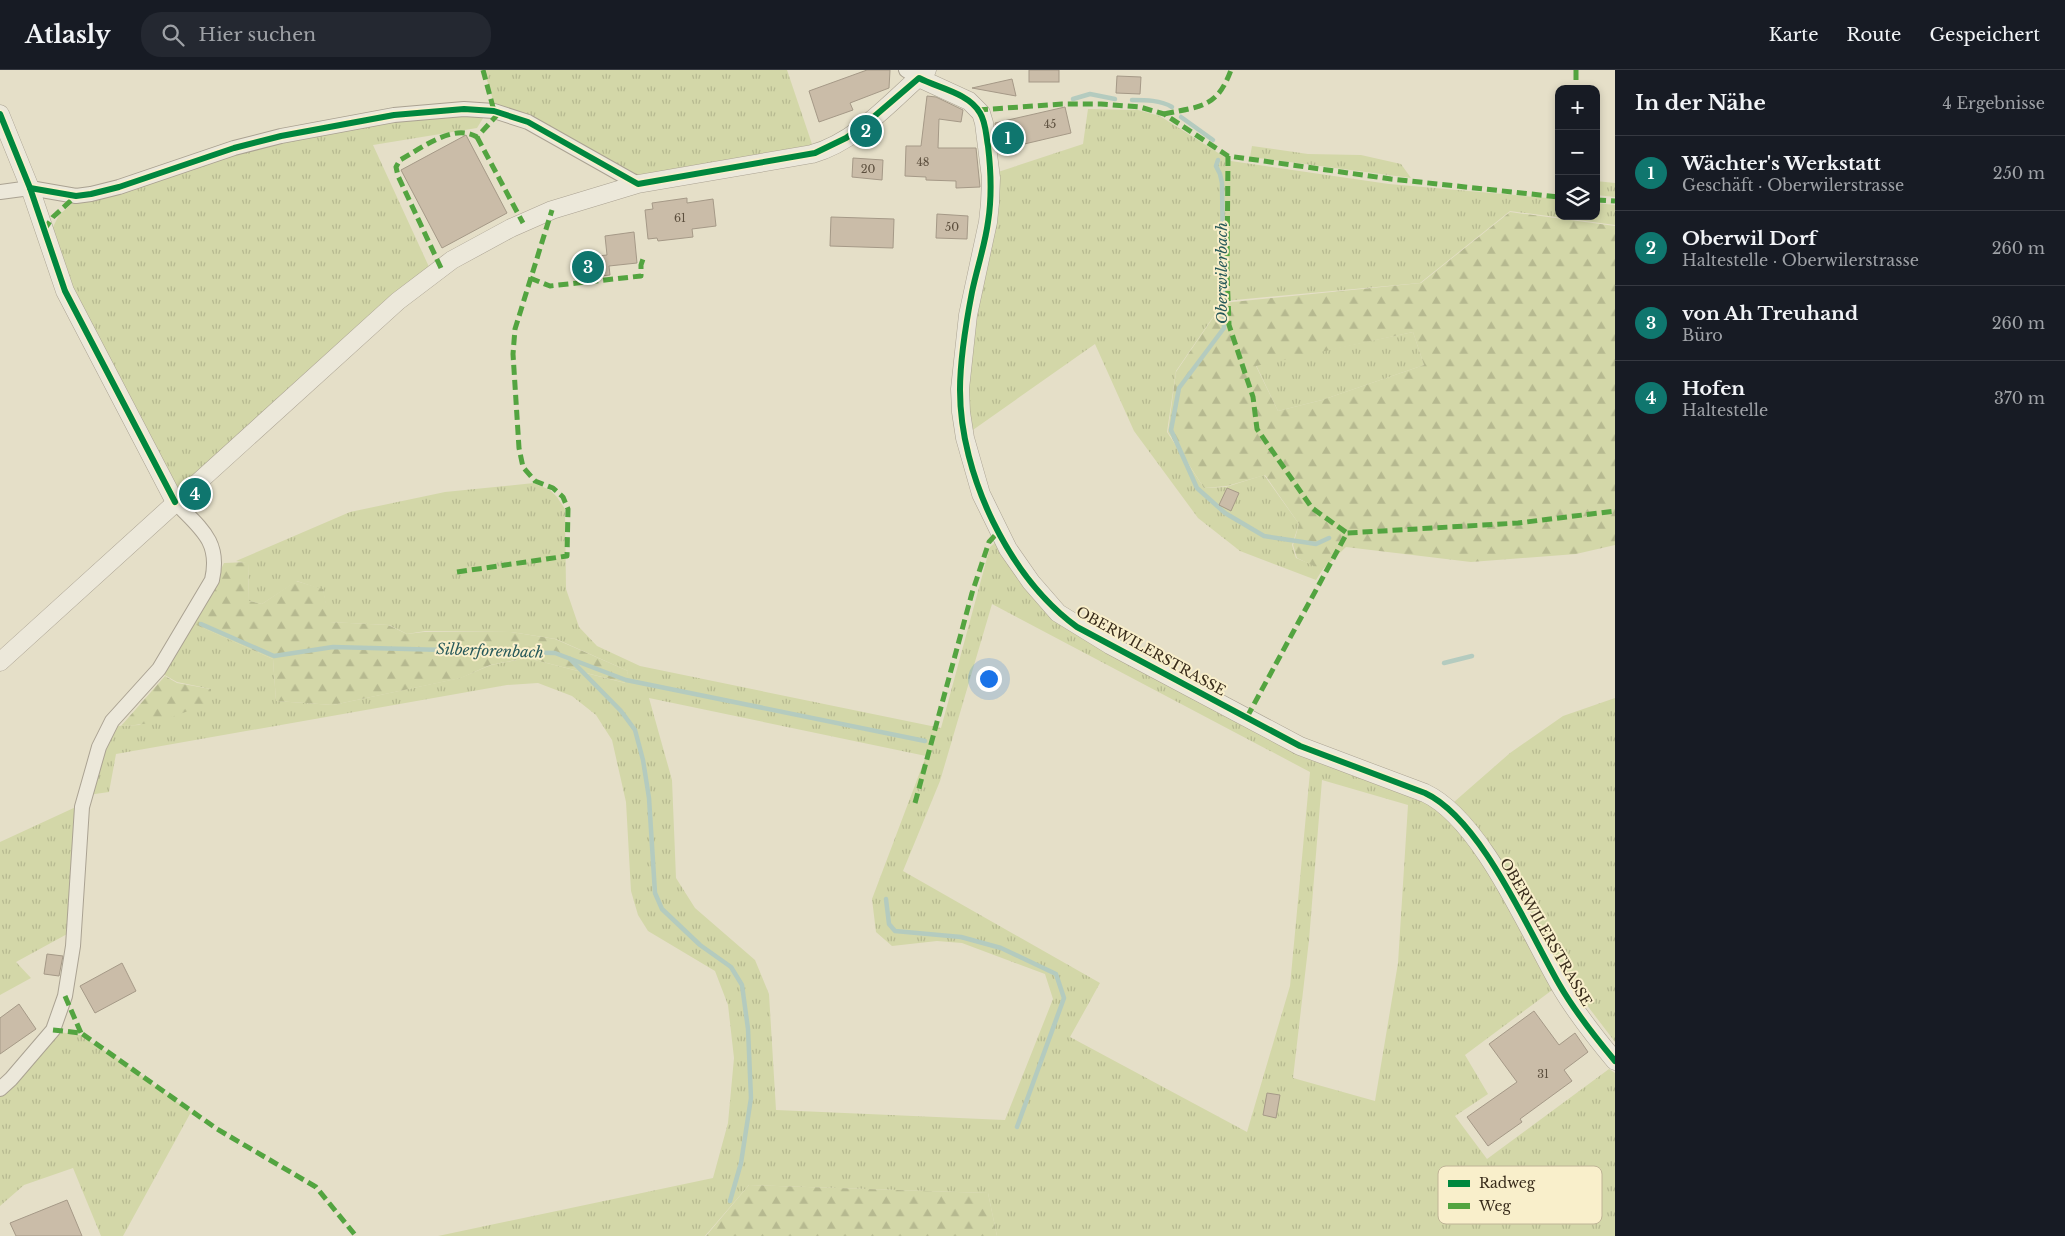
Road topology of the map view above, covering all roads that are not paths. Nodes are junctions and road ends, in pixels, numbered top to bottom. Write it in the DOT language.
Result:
graph roads {
  1 [pos="917,73"];
  2 [pos="0,114"];
  3 [pos="638,184"];
  4 [pos="30,188"];
  5 [pos="0,192"];
  6 [pos="175,502"];
  7 [pos="0,662"];
  8 [pos="1615,1061"];
  9 [pos="0,1089"];
  1 -- 3 [label="street"];
  1 -- 8 [label="street, OBERWILERSTRASSE"];
  2 -- 4 [label="street"];
  3 -- 4 [label="street"];
  3 -- 6 [label="street"];
  4 -- 5 [label="street"];
  4 -- 6 [label="street"];
  6 -- 7 [label="street"];
  6 -- 9 [label="street"];
}
